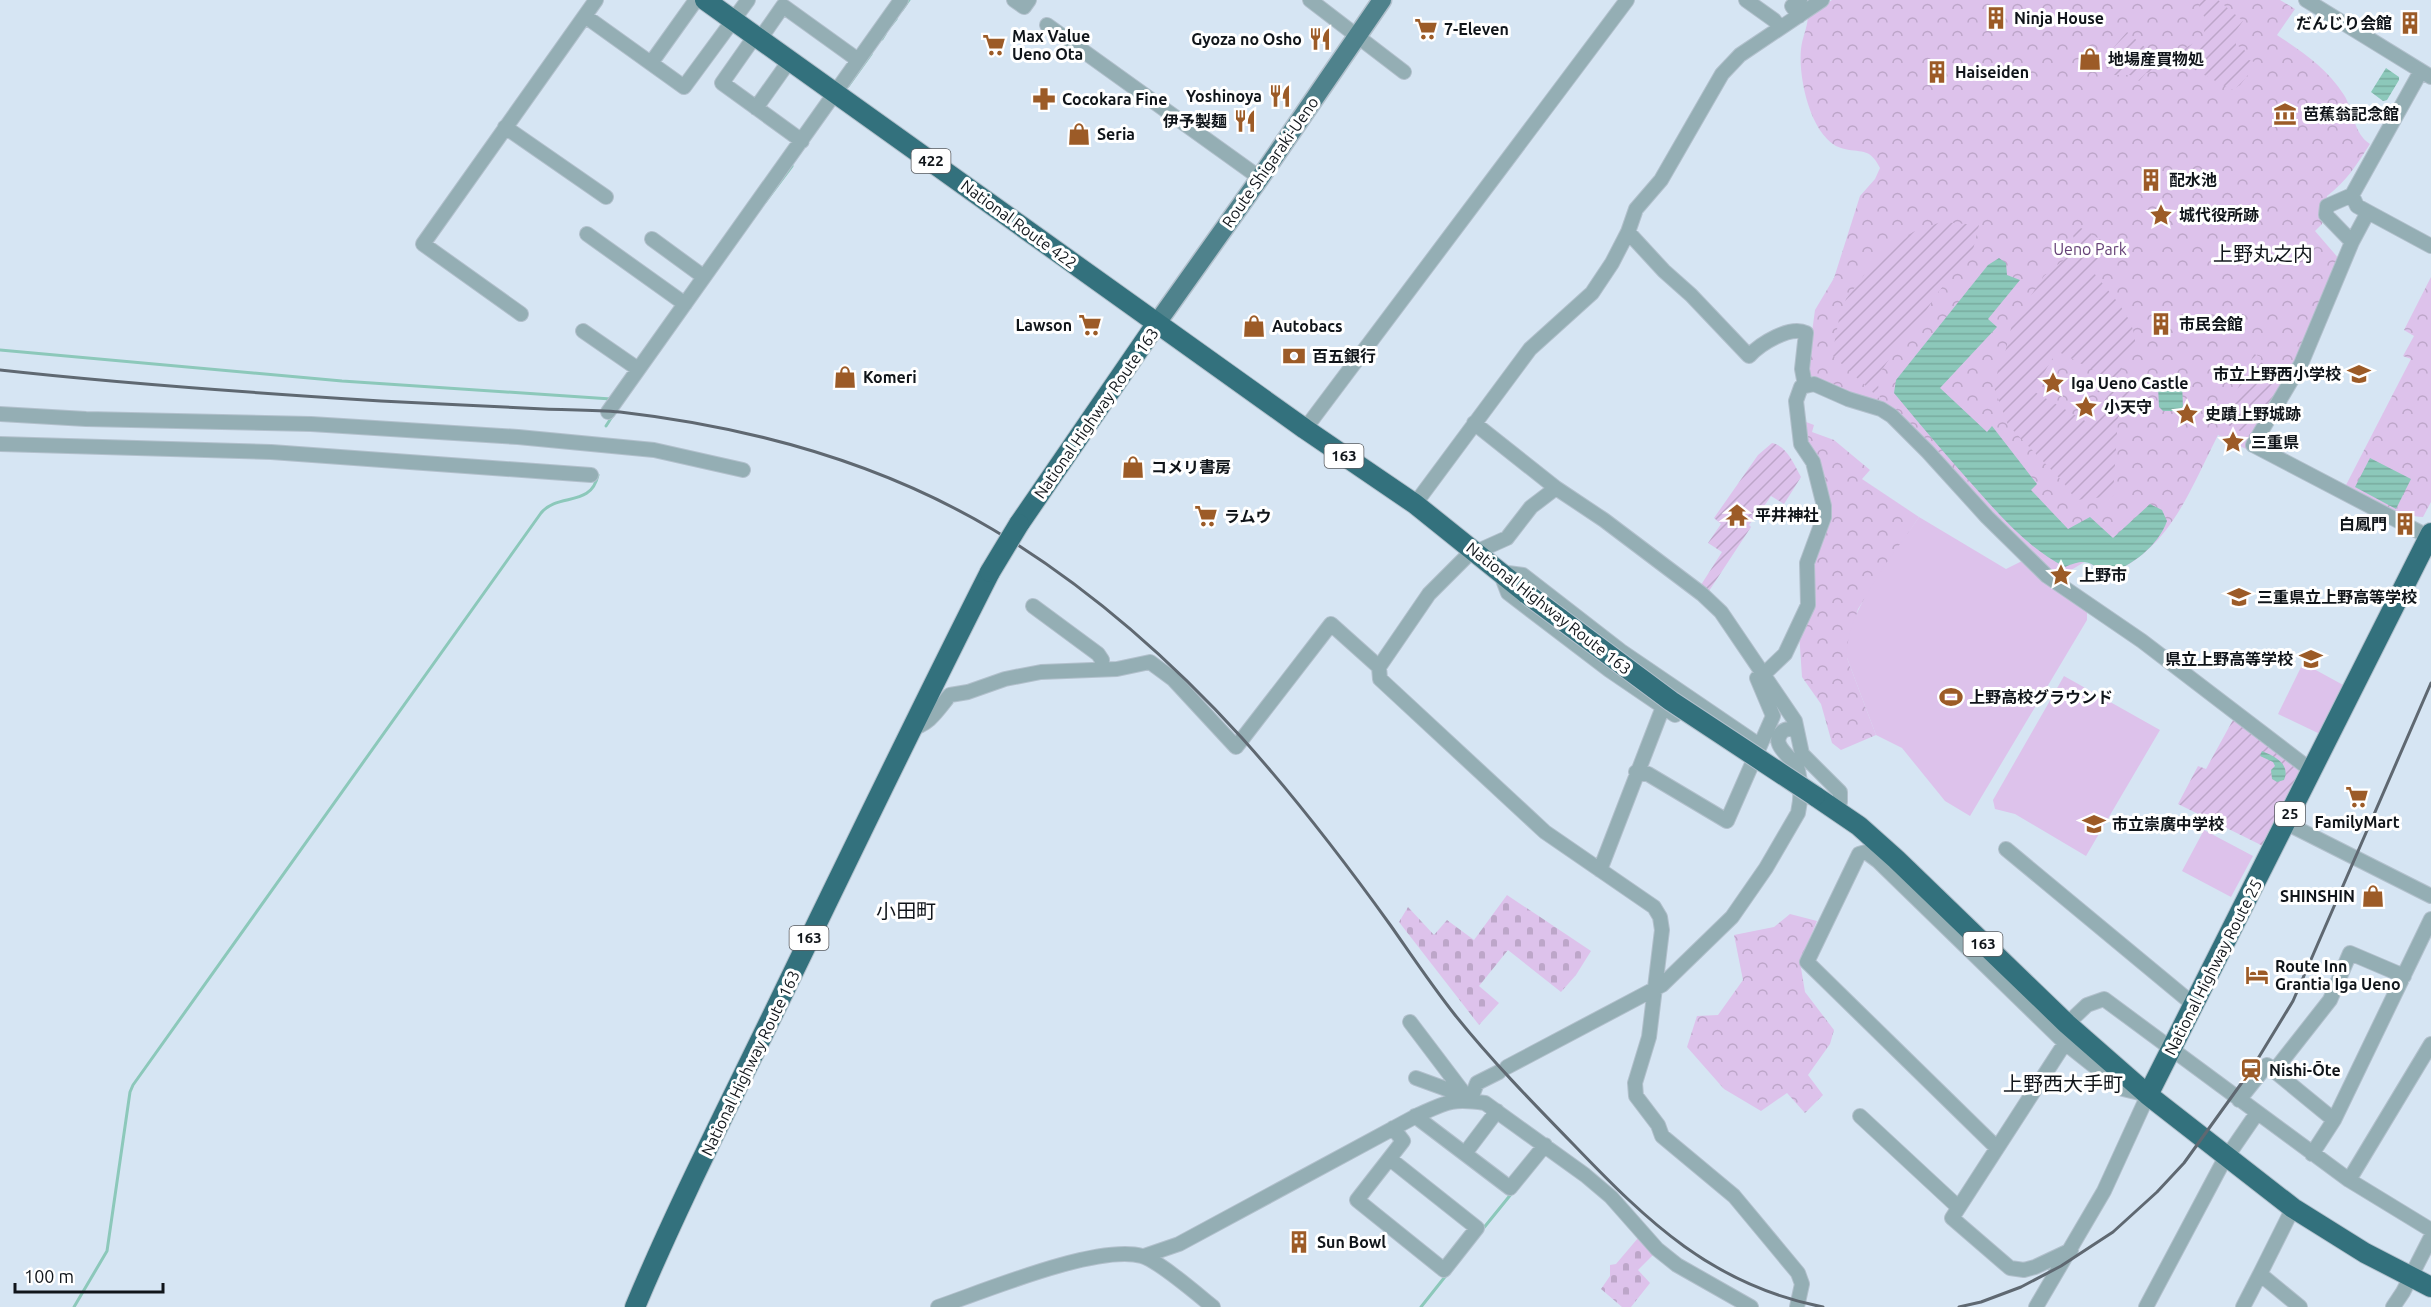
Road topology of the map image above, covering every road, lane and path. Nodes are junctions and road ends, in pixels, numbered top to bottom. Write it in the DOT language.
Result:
graph roads {
  1 [pos="596,0"];
  2 [pos="696,0"];
  3 [pos="705,0"];
  4 [pos="748,0"];
  5 [pos="901,0"];
  6 [pos="1014,0"];
  7 [pos="1029,0"];
  8 [pos="1310,0"];
  9 [pos="1382,0"];
  10 [pos="1627,0"];
  11 [pos="1746,0"];
  12 [pos="1822,0"];
  13 [pos="2306,0"];
  14 [pos="1796,5"];
  15 [pos="585,16"];
  16 [pos="733,20"];
  17 [pos="1047,25"];
  18 [pos="1780,28"];
  19 [pos="1357,36"];
  20 [pos="758,38"];
  21 [pos="790,60"];
  22 [pos="858,60"];
  23 [pos="651,63"];
  24 [pos="1404,72"];
  25 [pos="2426,74"];
  26 [pos="835,92"];
  27 [pos="756,108"];
  28 [pos="505,127"];
  29 [pos="802,141"];
  30 [pos="1260,178"];
  31 [pos="2352,195"];
  32 [pos="606,197"];
  33 [pos="2368,212"];
  34 [pos="1628,232"];
  35 [pos="587,234"];
  36 [pos="652,239"];
  37 [pos="2352,242"];
  38 [pos="2431,246"];
  39 [pos="704,277"];
  40 [pos="685,304"];
  41 [pos="521,314"];
  42 [pos="1156,323"];
  43 [pos="583,331"];
  44 [pos="638,369"];
  45 [pos="1805,385"];
  46 [pos="614,403"];
  47 [pos="0,414"];
  48 [pos="1474,423"];
  49 [pos="1305,429"];
  50 [pos="0,444"];
  51 [pos="743,470"];
  52 [pos="591,475"];
  53 [pos="1556,488"];
  54 [pos="1415,504"];
  55 [pos="2429,543"];
  56 [pos="1477,552"];
  57 [pos="1500,572"];
  58 [pos="1033,606"];
  59 [pos="1735,633"];
  60 [pos="1379,667"];
  61 [pos="1101,669"];
  62 [pos="1763,675"];
  63 [pos="1663,707"];
  64 [pos="911,728"];
  65 [pos="1796,730"];
  66 [pos="1759,745"];
  67 [pos="1751,765"];
  68 [pos="2312,771"];
  69 [pos="1636,772"];
  70 [pos="1836,809"];
  71 [pos="2286,824"];
  72 [pos="2006,849"];
  73 [pos="1600,870"];
  74 [pos="2431,896"];
  75 [pos="2431,919"];
  76 [pos="2404,976"];
  77 [pos="1654,990"];
  78 [pos="2194,1005"];
  79 [pos="1410,1022"];
  80 [pos="2066,1034"];
  81 [pos="2431,1044"];
  82 [pos="2170,1049"];
  83 [pos="2275,1070"];
  84 [pos="1416,1078"];
  85 [pos="2148,1095"];
  86 [pos="1461,1097"];
  87 [pos="2240,1100"];
  88 [pos="1497,1111"];
  89 [pos="2258,1113"];
  90 [pos="1415,1116"];
  91 [pos="1860,1116"];
  92 [pos="2334,1120"];
  93 [pos="1393,1128"];
  94 [pos="1545,1145"];
  95 [pos="1469,1148"];
  96 [pos="1997,1148"];
  97 [pos="2312,1154"];
  98 [pos="2227,1156"];
  99 [pos="1390,1159"];
  100 [pos="2349,1180"];
  101 [pos="1958,1208"];
  102 [pos="2293,1208"];
  103 [pos="2431,1230"];
  104 [pos="2431,1237"];
  105 [pos="2071,1251"];
  106 [pos="1144,1256"];
  107 [pos="2260,1274"];
  108 [pos="2411,1278"];
  109 [pos="2431,1287"];
  110 [pos="635,1307"];
  111 [pos="938,1307"];
  112 [pos="1213,1307"];
  113 [pos="1751,1307"];
  114 [pos="1797,1307"];
  115 [pos="2036,1307"];
  116 [pos="2146,1307"];
  117 [pos="2243,1307"];
  118 [pos="2300,1307"];
  119 [pos="2393,1307"];
  1 -- 15 [label="street"];
  2 -- 23 [label="street"];
  3 -- 16 [label="highway, National Route 422 / 422"];
  4 -- 16 [label="street"];
  5 -- 22 [label="street"];
  6 -- 7 [label="street"];
  8 -- 19 [label="street"];
  9 -- 19 [label="main road, Route Shigaraki-Ueno"];
  10 -- 49 [label="street"];
  11 -- 18 [label="street"];
  12 -- 14 [label="street"];
  13 -- 25 [label="street"];
  14 -- 18 [label="street"];
  15 -- 23 [label="street"];
  15 -- 28 [label="street"];
  16 -- 20 [label="highway, National Route 422 / 422"];
  16 -- 23 [label="street"];
  17 -- 30 [label="street"];
  18 -- 34 [label="street"];
  19 -- 24 [label="street"];
  19 -- 30 [label="main road, Route Shigaraki-Ueno"];
  20 -- 21 [label="highway, National Route 422 / 422"];
  20 -- 22 [label="street"];
  20 -- 27 [label="street"];
  21 -- 26 [label="highway, National Route 422 / 422"];
  21 -- 27 [label="street"];
  22 -- 26 [label="street"];
  25 -- 31 [label="street"];
  26 -- 29 [label="street"];
  26 -- 42 [label="highway, National Route 422 / 422"];
  27 -- 29 [label="street"];
  28 -- 32 [label="street"];
  28 -- 41 [label="street"];
  29 -- 39 [label="street"];
  30 -- 42 [label="main road, Route Shigaraki-Ueno"];
  31 -- 33 [label="street"];
  31 -- 37 [label="street"];
  33 -- 37 [label="street"];
  33 -- 38 [label="street"];
  34 -- 45 [label="street"];
  34 -- 48 [label="street"];
  35 -- 40 [label="street"];
  36 -- 39 [label="street"];
  37 -- 55 [label="street"];
  39 -- 40 [label="street"];
  40 -- 44 [label="street"];
  42 -- 49 [label="highway, National Highway Route 163 / 163"];
  42 -- 64 [label="highway, National Highway Route 163 / 163, bridge"];
  43 -- 44 [label="street"];
  44 -- 46 [label="street"];
  45 -- 62 [label="street"];
  45 -- 68 [label="street"];
  47 -- 51 [label="street"];
  48 -- 53 [label="street"];
  48 -- 54 [label="street"];
  49 -- 54 [label="highway, National Highway Route 163 / 163"];
  50 -- 52 [label="street"];
  53 -- 56 [label="street"];
  53 -- 59 [label="street"];
  54 -- 56 [label="highway, National Highway Route 163 / 163"];
  55 -- 68 [label="highway, National Highway Route 25 / 25"];
  56 -- 57 [label="highway, National Highway Route 163 / 163"];
  56 -- 60 [label="street"];
  57 -- 63 [label="street"];
  57 -- 66 [label="street"];
  57 -- 70 [label="highway, National Highway Route 163 / 163, bridge"];
  58 -- 61 [label="street"];
  59 -- 62 [label="street"];
  59 -- 66 [label="street"];
  60 -- 61 [label="street"];
  60 -- 73 [label="street"];
  61 -- 64 [label="street"];
  62 -- 65 [label="street"];
  63 -- 67 [label="street"];
  63 -- 69 [label="street"];
  64 -- 110 [label="highway, National Highway Route 163 / 163"];
  65 -- 70 [label="street"];
  65 -- 77 [label="street"];
  66 -- 67 [label="street"];
  67 -- 69 [label="street"];
  68 -- 71 [label="highway, National Highway Route 25 / 25"];
  69 -- 73 [label="street"];
  70 -- 80 [label="highway, National Highway Route 163 / 163"];
  71 -- 74 [label="street"];
  71 -- 78 [label="highway, National Highway Route 25 / 25"];
  72 -- 78 [label="street"];
  73 -- 77 [label="street"];
  75 -- 76 [label="street"];
  76 -- 83 [label="street"];
  76 -- 92 [label="street"];
  77 -- 86 [label="street"];
  77 -- 114 [label="street"];
  78 -- 82 [label="highway, National Highway Route 25 / 25"];
  79 -- 86 [label="street"];
  80 -- 82 [label="street"];
  80 -- 85 [label="highway, National Highway Route 163 / 163"];
  80 -- 96 [label="street"];
  80 -- 96 [label="street"];
  81 -- 100 [label="street"];
  82 -- 85 [label="highway, National Highway Route 25 / 25"];
  82 -- 87 [label="street"];
  83 -- 87 [label="street"];
  83 -- 92 [label="street"];
  84 -- 86 [label="street"];
  85 -- 98 [label="highway"];
  85 -- 105 [label="street"];
  86 -- 88 [label="street"];
  86 -- 90 [label="street"];
  87 -- 89 [label="street"];
  88 -- 94 [label="street"];
  88 -- 95 [label="street"];
  89 -- 97 [label="street"];
  89 -- 98 [label="street"];
  90 -- 93 [label="street"];
  90 -- 94 [label="street"];
  91 -- 101 [label="street"];
  92 -- 97 [label="street"];
  93 -- 99 [label="street"];
  93 -- 106 [label="street"];
  94 -- 113 [label="street"];
  96 -- 101 [label="street"];
  97 -- 100 [label="street"];
  98 -- 102 [label="highway"];
  98 -- 116 [label="street"];
  99 -- 99 [label="street"];
  100 -- 103 [label="street"];
  101 -- 105 [label="street"];
  102 -- 107 [label="street"];
  102 -- 108 [label="highway"];
  104 -- 108 [label="street"];
  105 -- 115 [label="street"];
  106 -- 111 [label="street"];
  106 -- 112 [label="street"];
  107 -- 117 [label="street"];
  107 -- 118 [label="street"];
  108 -- 109 [label="highway"];
  108 -- 119 [label="street"];
}
